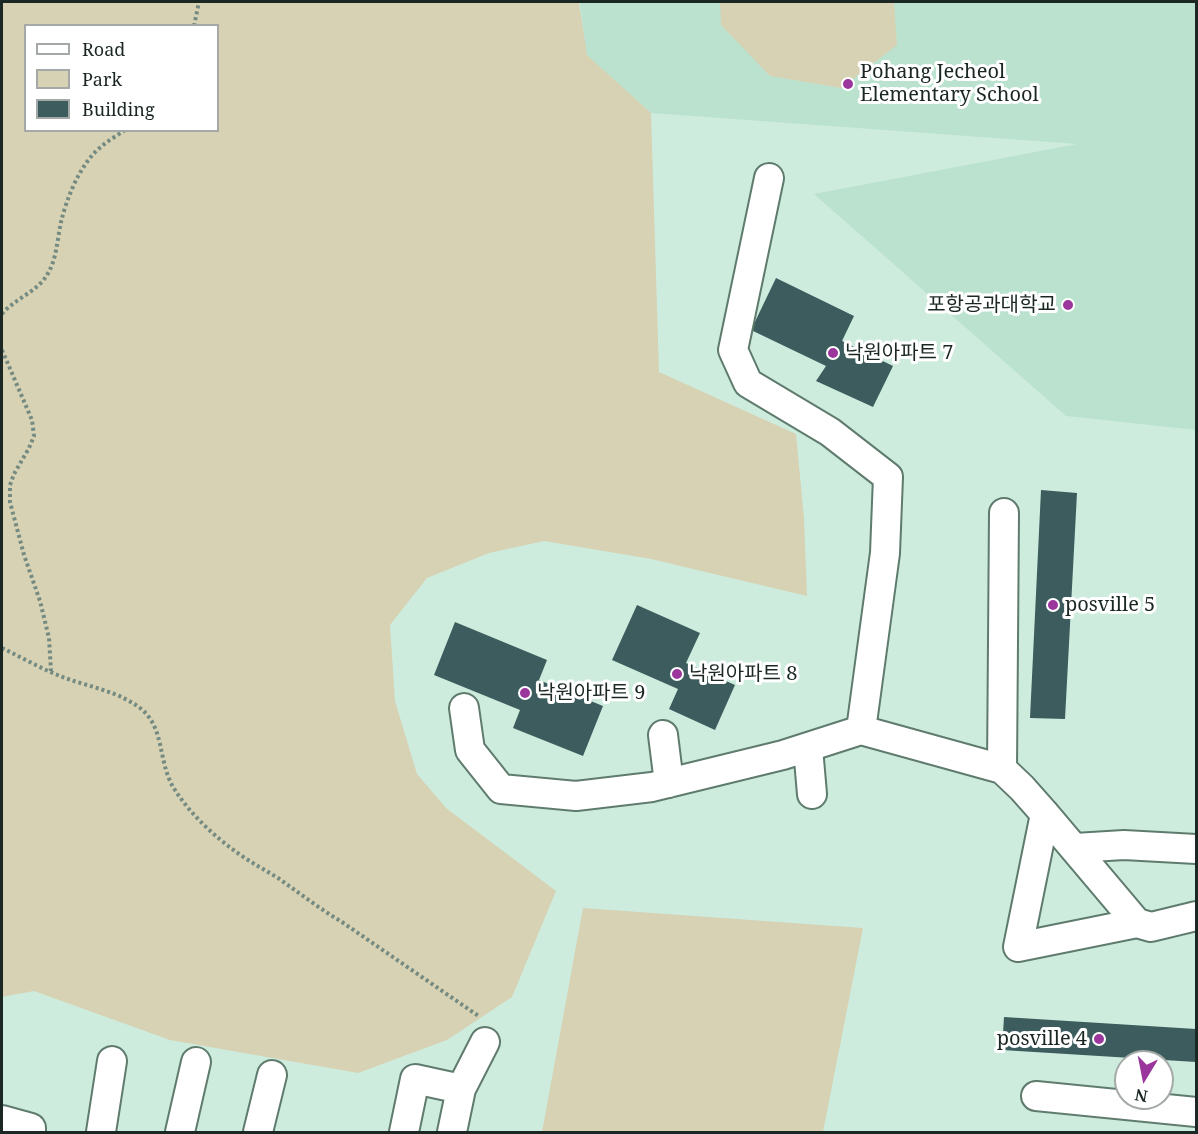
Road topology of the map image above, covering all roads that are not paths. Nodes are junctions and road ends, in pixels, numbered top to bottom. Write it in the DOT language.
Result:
graph roads {
  1 [pos="769,178"];
  2 [pos="1004,513"];
  3 [pos="464,708"];
  4 [pos="861,730"];
  5 [pos="663,735"];
  6 [pos="808,748"];
  7 [pos="1002,769"];
  8 [pos="669,783"];
  9 [pos="812,794"];
  10 [pos="1045,814"];
  11 [pos="1075,848"];
  12 [pos="1197,849"];
  13 [pos="1197,916"];
  14 [pos="1137,923"];
  15 [pos="485,1042"];
  16 [pos="112,1061"];
  17 [pos="196,1062"];
  18 [pos="272,1075"];
  19 [pos="461,1089"];
  20 [pos="1036,1095"];
  21 [pos="1197,1112"];
  22 [pos="2,1120"];
  23 [pos="31,1132"];
  24 [pos="101,1132"];
  25 [pos="180,1132"];
  26 [pos="258,1132"];
  27 [pos="404,1132"];
  28 [pos="452,1132"];
  1 -- 4 [label="lane"];
  2 -- 7 [label="lane"];
  3 -- 8 [label="lane"];
  4 -- 6 [label="lane"];
  4 -- 7 [label="lane"];
  5 -- 8 [label="lane"];
  6 -- 8 [label="lane"];
  6 -- 9 [label="lane"];
  7 -- 10 [label="lane"];
  10 -- 11 [label="lane"];
  10 -- 14 [label="lane"];
  11 -- 12 [label="lane"];
  11 -- 14 [label="lane"];
  13 -- 14 [label="lane"];
  15 -- 19 [label="lane"];
  16 -- 24 [label="lane"];
  17 -- 25 [label="lane"];
  18 -- 26 [label="lane"];
  19 -- 27 [label="lane"];
  19 -- 28 [label="lane"];
  20 -- 21 [label="lane"];
  22 -- 23 [label="lane"];
}
